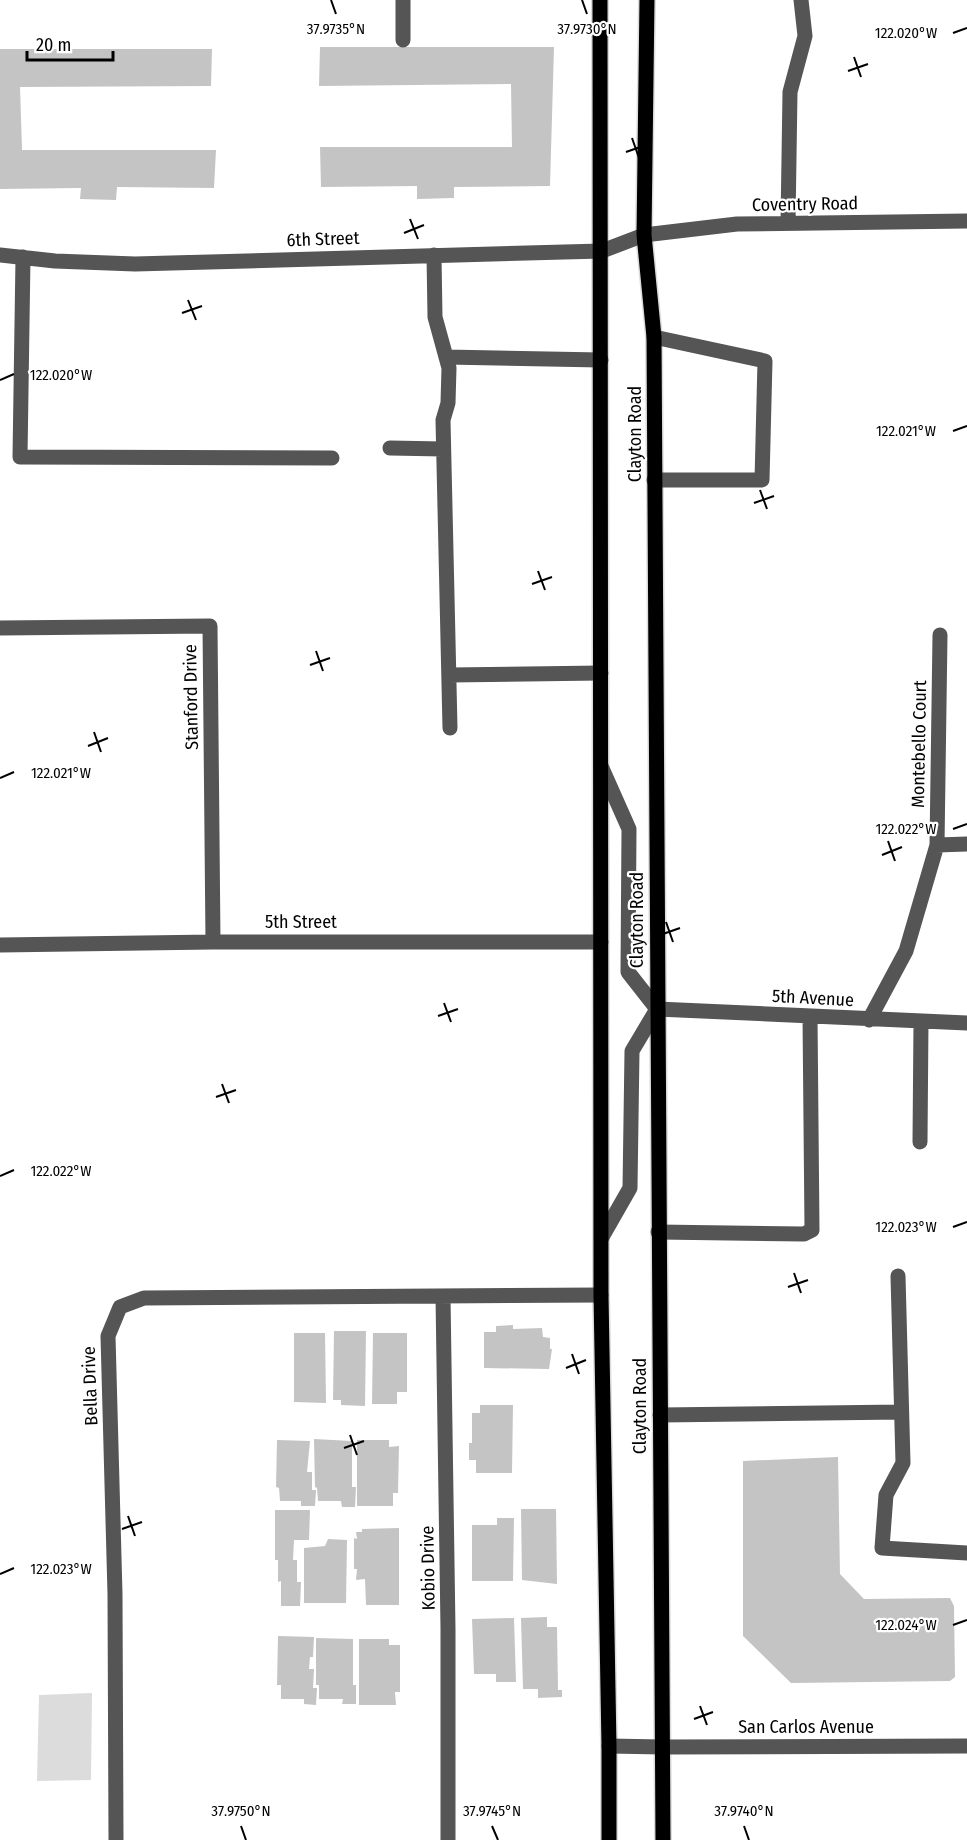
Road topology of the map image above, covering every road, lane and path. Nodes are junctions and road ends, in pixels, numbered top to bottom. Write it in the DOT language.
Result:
graph roads {
  1 [pos="403,0"];
  2 [pos="600,0"];
  3 [pos="647,0"];
  4 [pos="801,0"];
  5 [pos="403,40"];
  6 [pos="967,221"];
  7 [pos="788,223"];
  8 [pos="644,235"];
  9 [pos="602,250"];
  10 [pos="0,255"];
  11 [pos="434,255"];
  12 [pos="24,257"];
  13 [pos="654,337"];
  14 [pos="446,357"];
  15 [pos="601,360"];
  16 [pos="390,448"];
  17 [pos="443,449"];
  18 [pos="332,458"];
  19 [pos="654,480"];
  20 [pos="0,628"];
  21 [pos="940,635"];
  22 [pos="601,673"];
  23 [pos="448,675"];
  24 [pos="450,728"];
  25 [pos="602,766"];
  26 [pos="967,844"];
  27 [pos="937,845"];
  28 [pos="213,942"];
  29 [pos="601,942"];
  30 [pos="0,945"];
  31 [pos="657,1009"];
  32 [pos="810,1016"];
  33 [pos="869,1020"];
  34 [pos="921,1021"];
  35 [pos="967,1023"];
  36 [pos="920,1142"];
  37 [pos="658,1232"];
  38 [pos="602,1237"];
  39 [pos="898,1276"];
  40 [pos="601,1295"];
  41 [pos="443,1296"];
  42 [pos="901,1412"];
  43 [pos="660,1415"];
  44 [pos="967,1553"];
  45 [pos="609,1746"];
  46 [pos="967,1746"];
  47 [pos="663,1748"];
  48 [pos="116,1840"];
  49 [pos="448,1840"];
  50 [pos="609,1840"];
  51 [pos="663,1840"];
  1 -- 5 [label="street"];
  2 -- 9 [label="main road, Clayton Road"];
  3 -- 8 [label="main road, Clayton Road"];
  4 -- 7 [label="street"];
  6 -- 7 [label="street, Coventry Road"];
  7 -- 8 [label="street, Coventry Road"];
  8 -- 9 [label="street, 6th Street"];
  8 -- 13 [label="main road, Clayton Road"];
  9 -- 11 [label="street, 6th Street"];
  9 -- 15 [label="main road, Clayton Road"];
  10 -- 12 [label="street, 6th Street"];
  11 -- 12 [label="street, 6th Street"];
  11 -- 14 [label="street"];
  12 -- 18 [label="street"];
  13 -- 19 [label="main road, Clayton Road"];
  13 -- 19 [label="street"];
  14 -- 15 [label="street"];
  14 -- 17 [label="street"];
  15 -- 22 [label="main road, Clayton Road"];
  16 -- 17 [label="street"];
  17 -- 23 [label="street"];
  19 -- 31 [label="main road, Clayton Road"];
  20 -- 28 [label="street, Stanford Drive"];
  21 -- 27 [label="street, Montebello Court"];
  22 -- 23 [label="street"];
  22 -- 25 [label="main road, Clayton Road"];
  23 -- 24 [label="street"];
  25 -- 29 [label="main road, Clayton Road"];
  25 -- 31 [label="street"];
  26 -- 27 [label="street"];
  27 -- 33 [label="street, Montebello Court"];
  28 -- 29 [label="street, 5th Street"];
  28 -- 30 [label="street, 5th Street"];
  29 -- 38 [label="main road, Clayton Road"];
  31 -- 32 [label="street, 5th Avenue"];
  31 -- 37 [label="main road, Clayton Road"];
  31 -- 38 [label="street"];
  32 -- 33 [label="street, 5th Avenue"];
  32 -- 37 [label="street"];
  33 -- 34 [label="street, 5th Avenue"];
  34 -- 35 [label="street, 5th Avenue"];
  34 -- 36 [label="street"];
  37 -- 43 [label="main road, Clayton Road"];
  38 -- 40 [label="main road, Clayton Road"];
  39 -- 42 [label="street"];
  40 -- 41 [label="street, Bella Drive"];
  40 -- 45 [label="main road, Clayton Road"];
  41 -- 48 [label="street, Bella Drive"];
  41 -- 49 [label="street, Kobio Drive"];
  42 -- 43 [label="street"];
  42 -- 44 [label="street"];
  43 -- 47 [label="main road, Clayton Road"];
  45 -- 47 [label="street, San Carlos Avenue"];
  45 -- 50 [label="main road, Clayton Road"];
  46 -- 47 [label="street, San Carlos Avenue"];
  47 -- 51 [label="main road, Clayton Road"];
}
